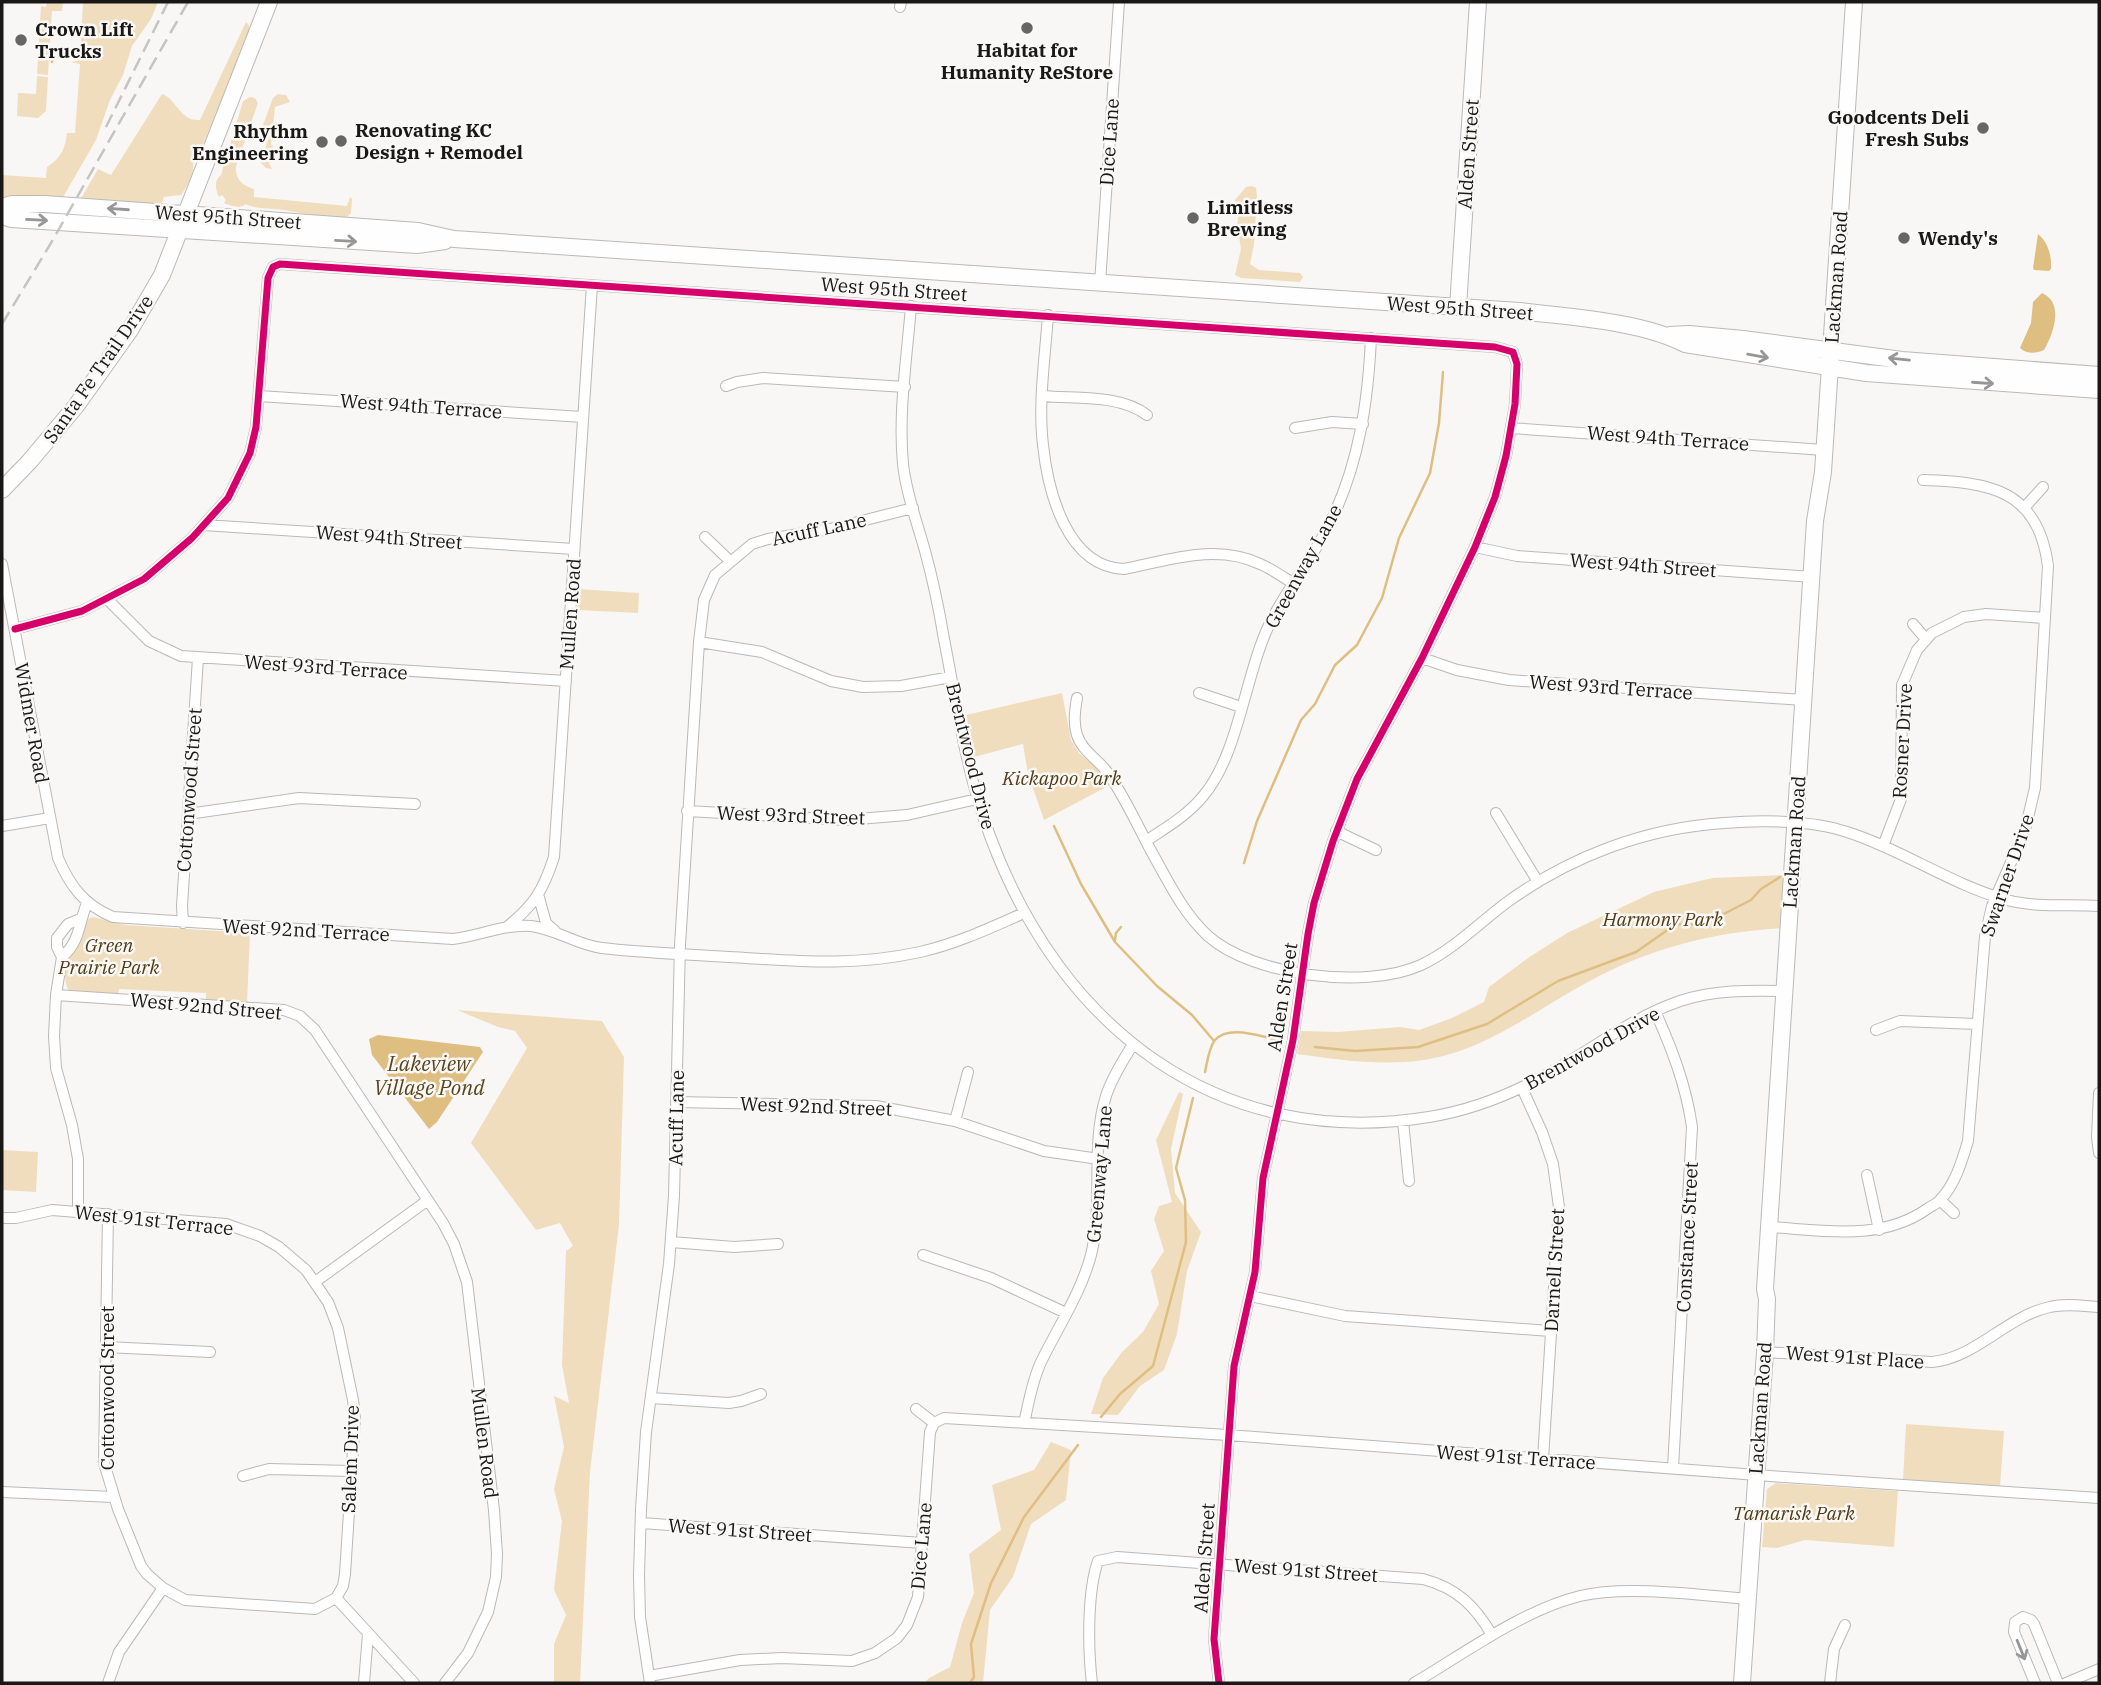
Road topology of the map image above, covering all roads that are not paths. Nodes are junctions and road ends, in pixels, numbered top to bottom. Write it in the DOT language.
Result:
graph roads {
  1 [pos="269,2"];
  2 [pos="1119,2"];
  3 [pos="1478,2"];
  4 [pos="1854,2"];
  5 [pos="2,207"];
  6 [pos="2,216"];
  7 [pos="183,222"];
  8 [pos="1100,283"];
  9 [pos="592,285"];
  10 [pos="911,306"];
  11 [pos="1458,307"];
  12 [pos="1048,316"];
  13 [pos="1668,335"];
  14 [pos="1371,338"];
  15 [pos="1831,350"];
  16 [pos="1513,352"];
  17 [pos="1830,368"];
  18 [pos="2099,374"];
  19 [pos="726,386"];
  20 [pos="905,387"];
  21 [pos="2099,390"];
  22 [pos="259,396"];
  23 [pos="1043,396"];
  24 [pos="1147,415"];
  25 [pos="583,417"];
  26 [pos="1363,424"];
  27 [pos="1295,428"];
  28 [pos="1511,428"];
  29 [pos="1824,450"];
  30 [pos="1923,480"];
  31 [pos="2043,487"];
  32 [pos="2,490"];
  33 [pos="913,508"];
  34 [pos="2024,508"];
  35 [pos="204,525"];
  36 [pos="705,537"];
  37 [pos="1475,547"];
  38 [pos="575,549"];
  39 [pos="730,561"];
  40 [pos="2,564"];
  41 [pos="1812,577"];
  42 [pos="1294,583"];
  43 [pos="107,600"];
  44 [pos="2045,618"];
  45 [pos="1913,624"];
  46 [pos="15,629"];
  47 [pos="1925,638"];
  48 [pos="699,642"];
  49 [pos="198,658"];
  50 [pos="1422,658"];
  51 [pos="951,677"];
  52 [pos="566,681"];
  53 [pos="1199,693"];
  54 [pos="1077,698"];
  55 [pos="1803,700"];
  56 [pos="1241,707"];
  57 [pos="978,799"];
  58 [pos="415,804"];
  59 [pos="687,811"];
  60 [pos="1496,813"];
  61 [pos="188,814"];
  62 [pos="50,818"];
  63 [pos="1795,824"];
  64 [pos="2,826"];
  65 [pos="1336,831"];
  66 [pos="1146,841"];
  67 [pos="1883,846"];
  68 [pos="1376,849"];
  69 [pos="67,880"];
  70 [pos="1538,882"];
  71 [pos="538,894"];
  72 [pos="1996,897"];
  73 [pos="87,903"];
  74 [pos="2099,906"];
  75 [pos="1024,913"];
  76 [pos="80,919"];
  77 [pos="183,923"];
  78 [pos="507,927"];
  79 [pos="557,932"];
  80 [pos="680,954"];
  81 [pos="62,957"];
  82 [pos="1302,972"];
  83 [pos="1784,991"];
  84 [pos="56,995"];
  85 [pos="1655,1011"];
  86 [pos="1977,1024"];
  87 [pos="1876,1030"];
  88 [pos="1133,1044"];
  89 [pos="968,1072"];
  90 [pos="1522,1088"];
  91 [pos="2099,1093"];
  92 [pos="676,1102"];
  93 [pos="1276,1113"];
  94 [pos="955,1121"];
  95 [pos="1403,1121"];
  96 [pos="2099,1153"];
  97 [pos="1098,1159"];
  98 [pos="1867,1175"];
  99 [pos="1409,1181"];
  100 [pos="428,1200"];
  101 [pos="1941,1200"];
  102 [pos="78,1212"];
  103 [pos="1954,1213"];
  104 [pos="108,1214"];
  105 [pos="2,1218"];
  106 [pos="1769,1227"];
  107 [pos="1879,1230"];
  108 [pos="671,1242"];
  109 [pos="778,1244"];
  110 [pos="923,1255"];
  111 [pos="315,1282"];
  112 [pos="1250,1296"];
  113 [pos="2099,1307"];
  114 [pos="1066,1313"];
  115 [pos="1550,1331"];
  116 [pos="106,1348"];
  117 [pos="209,1352"];
  118 [pos="1765,1352"];
  119 [pos="761,1394"];
  120 [pos="650,1398"];
  121 [pos="916,1409"];
  122 [pos="934,1423"];
  123 [pos="1024,1423"];
  124 [pos="1228,1435"];
  125 [pos="1543,1459"];
  126 [pos="1673,1468"];
  127 [pos="351,1471"];
  128 [pos="1755,1474"];
  129 [pos="243,1476"];
  130 [pos="2,1492"];
  131 [pos="113,1497"];
  132 [pos="2099,1498"];
  133 [pos="642,1523"];
  134 [pos="922,1543"];
  135 [pos="1219,1564"];
  136 [pos="163,1588"];
  137 [pos="336,1598"];
  138 [pos="1747,1599"];
  139 [pos="1845,1625"];
  140 [pos="368,1634"];
  141 [pos="1492,1635"];
  142 [pos="2099,1669"];
  143 [pos="650,1680"];
  144 [pos="2071,1682"];
  145 [pos="108,1683"];
  146 [pos="364,1683"];
  147 [pos="414,1683"];
  148 [pos="445,1683"];
  149 [pos="1092,1683"];
  150 [pos="1219,1683"];
  151 [pos="1414,1683"];
  152 [pos="1742,1683"];
  153 [pos="1830,1683"];
  154 [pos="2035,1683"];
  155 [pos="2058,1683"];
  1 -- 7 [label="main road, Santa Fe Trail Drive"];
  2 -- 8 [label="street, Dice Lane"];
  3 -- 11 [label="main road, Alden Street"];
  4 -- 15 [label="main road, Lackman Road"];
  7 -- 5 [label="main road, West 95th Street, one-way"];
  6 -- 7 [label="main road, West 95th Street, one-way"];
  7 -- 8 [label="main road, West 95th Street"];
  7 -- 32 [label="main road, Santa Fe Trail Drive"];
  8 -- 11 [label="main road, West 95th Street"];
  9 -- 10 [label="street, West 95th Street"];
  9 -- 22 [label="street, West 95th Street"];
  9 -- 25 [label="street, Mullen Road"];
  10 -- 12 [label="street, West 95th Street"];
  10 -- 20 [label="street, Brentwood Drive"];
  11 -- 13 [label="main road, West 95th Street"];
  12 -- 14 [label="street, West 95th Street"];
  12 -- 23 [label="street"];
  13 -- 15 [label="main road, West 95th Street"];
  13 -- 17 [label="main road, West 95th Street, one-way"];
  14 -- 16 [label="street, West 95th Street"];
  14 -- 26 [label="street, Greenway Lane"];
  15 -- 17 [label="main road, Lackman Road"];
  18 -- 15 [label="main road, West 95th Street, one-way"];
  16 -- 28 [label="street, Alden Street"];
  17 -- 21 [label="main road, West 95th Street, one-way"];
  17 -- 29 [label="main road, Lackman Road"];
  19 -- 20 [label="street"];
  20 -- 33 [label="street, Brentwood Drive"];
  22 -- 25 [label="street, West 94th Terrace"];
  22 -- 35 [label="street"];
  23 -- 24 [label="street"];
  23 -- 42 [label="street"];
  25 -- 38 [label="street, Mullen Road"];
  26 -- 27 [label="street"];
  26 -- 42 [label="street, Greenway Lane"];
  28 -- 29 [label="street, West 94th Terrace"];
  28 -- 37 [label="street, Alden Street"];
  29 -- 41 [label="main road, Lackman Road"];
  30 -- 34 [label="street, Swarner Drive"];
  31 -- 34 [label="street"];
  33 -- 39 [label="street, Acuff Lane"];
  33 -- 51 [label="street, Brentwood Drive"];
  34 -- 44 [label="street, Swarner Drive"];
  35 -- 38 [label="street, West 94th Street"];
  35 -- 43 [label="street"];
  36 -- 39 [label="street"];
  37 -- 41 [label="street, West 94th Street"];
  37 -- 50 [label="street, Alden Street"];
  38 -- 52 [label="street, Mullen Road"];
  39 -- 48 [label="street, Acuff Lane"];
  40 -- 46 [label="street, Widmer Road"];
  41 -- 55 [label="main road, Lackman Road"];
  42 -- 56 [label="street, Greenway Lane"];
  43 -- 46 [label="street"];
  43 -- 49 [label="street, West 93rd Terrace"];
  44 -- 47 [label="street, Rosner Drive"];
  44 -- 72 [label="street, Swarner Drive"];
  45 -- 47 [label="street"];
  46 -- 62 [label="street, Widmer Road"];
  47 -- 67 [label="street, Rosner Drive"];
  48 -- 51 [label="street"];
  48 -- 59 [label="street, Acuff Lane"];
  49 -- 52 [label="street, West 93rd Terrace"];
  49 -- 61 [label="street, Cottonwood Street"];
  50 -- 55 [label="street, West 93rd Terrace"];
  50 -- 65 [label="street, Alden Street"];
  51 -- 57 [label="street, Brentwood Drive"];
  52 -- 71 [label="street, Mullen Road"];
  53 -- 56 [label="street"];
  54 -- 66 [label="street"];
  55 -- 63 [label="main road, Lackman Road"];
  56 -- 66 [label="street, Greenway Lane"];
  57 -- 59 [label="street, West 93rd Street"];
  57 -- 75 [label="street, Brentwood Drive"];
  58 -- 61 [label="street"];
  59 -- 80 [label="street, Acuff Lane"];
  60 -- 70 [label="street"];
  61 -- 77 [label="street, Cottonwood Street"];
  62 -- 64 [label="street"];
  62 -- 69 [label="street, Widmer Road"];
  63 -- 67 [label="street"];
  63 -- 70 [label="street"];
  63 -- 83 [label="main road, Lackman Road"];
  65 -- 68 [label="street"];
  65 -- 82 [label="street, Alden Street"];
  66 -- 82 [label="street"];
  67 -- 72 [label="street"];
  69 -- 73 [label="street, West 92nd Terrace"];
  70 -- 82 [label="street"];
  71 -- 78 [label="street, Mullen Road"];
  71 -- 79 [label="street"];
  72 -- 74 [label="street"];
  72 -- 86 [label="street, Swarner Drive"];
  73 -- 76 [label="street"];
  73 -- 77 [label="street, West 92nd Terrace"];
  75 -- 80 [label="street, West 92nd Terrace"];
  75 -- 88 [label="street, Brentwood Drive"];
  76 -- 81 [label="street"];
  76 -- 81 [label="street"];
  77 -- 78 [label="street, West 92nd Terrace"];
  78 -- 79 [label="street, West 92nd Terrace"];
  79 -- 80 [label="street, West 92nd Terrace"];
  80 -- 92 [label="street, Acuff Lane"];
  81 -- 84 [label="street"];
  82 -- 93 [label="street, Alden Street"];
  83 -- 85 [label="street, Brentwood Drive"];
  83 -- 106 [label="main road, Lackman Road"];
  84 -- 100 [label="street, West 92nd Street"];
  84 -- 102 [label="street"];
  85 -- 90 [label="street, Brentwood Drive"];
  85 -- 126 [label="street, Constance Street"];
  86 -- 87 [label="street"];
  86 -- 101 [label="street, Swarner Drive"];
  88 -- 93 [label="street, Brentwood Drive"];
  88 -- 97 [label="street, Greenway Lane"];
  89 -- 94 [label="street"];
  90 -- 95 [label="street, Brentwood Drive"];
  90 -- 115 [label="street, Darnell Street"];
  91 -- 96 [label="street"];
  92 -- 94 [label="street, West 92nd Street"];
  92 -- 108 [label="street, Acuff Lane"];
  93 -- 95 [label="street, Brentwood Drive"];
  93 -- 112 [label="street, Alden Street"];
  94 -- 97 [label="street, West 92nd Street"];
  95 -- 99 [label="street"];
  97 -- 114 [label="street, Greenway Lane"];
  98 -- 107 [label="street"];
  100 -- 111 [label="street"];
  100 -- 148 [label="street, Mullen Road"];
  101 -- 103 [label="street"];
  101 -- 107 [label="street, Swarner Drive"];
  102 -- 104 [label="street, West 91st Terrace"];
  102 -- 105 [label="street, West 91st Terrace"];
  104 -- 111 [label="street, West 91st Terrace"];
  104 -- 116 [label="street, Cottonwood Street"];
  106 -- 107 [label="street, Swarner Drive"];
  106 -- 118 [label="main road, Lackman Road"];
  108 -- 109 [label="street"];
  108 -- 120 [label="street, Acuff Lane"];
  110 -- 114 [label="street"];
  111 -- 127 [label="street, Salem Drive"];
  112 -- 115 [label="street"];
  112 -- 124 [label="street, Alden Street"];
  113 -- 118 [label="street, West 91st Place"];
  114 -- 123 [label="street, Greenway Lane"];
  115 -- 125 [label="street, Darnell Street"];
  116 -- 117 [label="street"];
  116 -- 131 [label="street, Cottonwood Street"];
  118 -- 128 [label="main road, Lackman Road"];
  119 -- 120 [label="street"];
  120 -- 133 [label="street, Acuff Lane"];
  121 -- 122 [label="street"];
  122 -- 123 [label="street, West 91st Terrace"];
  122 -- 134 [label="street, Dice Lane"];
  123 -- 124 [label="street, West 91st Terrace"];
  124 -- 125 [label="street, West 91st Terrace"];
  124 -- 135 [label="street, Alden Street"];
  125 -- 126 [label="street, West 91st Terrace"];
  126 -- 128 [label="street, West 91st Terrace"];
  127 -- 129 [label="street"];
  127 -- 137 [label="street, Salem Drive"];
  128 -- 132 [label="street, West 91st Terrace"];
  128 -- 138 [label="main road, Lackman Road"];
  130 -- 131 [label="street"];
  131 -- 136 [label="street, Cottonwood Street"];
  133 -- 134 [label="street, West 91st Street"];
  133 -- 143 [label="street, Acuff Lane"];
  134 -- 143 [label="street, Dice Lane"];
  135 -- 141 [label="street, West 91st Street"];
  135 -- 149 [label="street, West 91st Street"];
  135 -- 150 [label="street, Alden Street"];
  136 -- 137 [label="street"];
  136 -- 145 [label="street"];
  137 -- 140 [label="street"];
  138 -- 141 [label="street"];
  138 -- 152 [label="main road, Lackman Road"];
  139 -- 153 [label="street"];
  140 -- 146 [label="street"];
  140 -- 147 [label="street"];
  141 -- 151 [label="street"];
  142 -- 144 [label="street"];
  155 -- 154 [label="street, one-way"];
}
